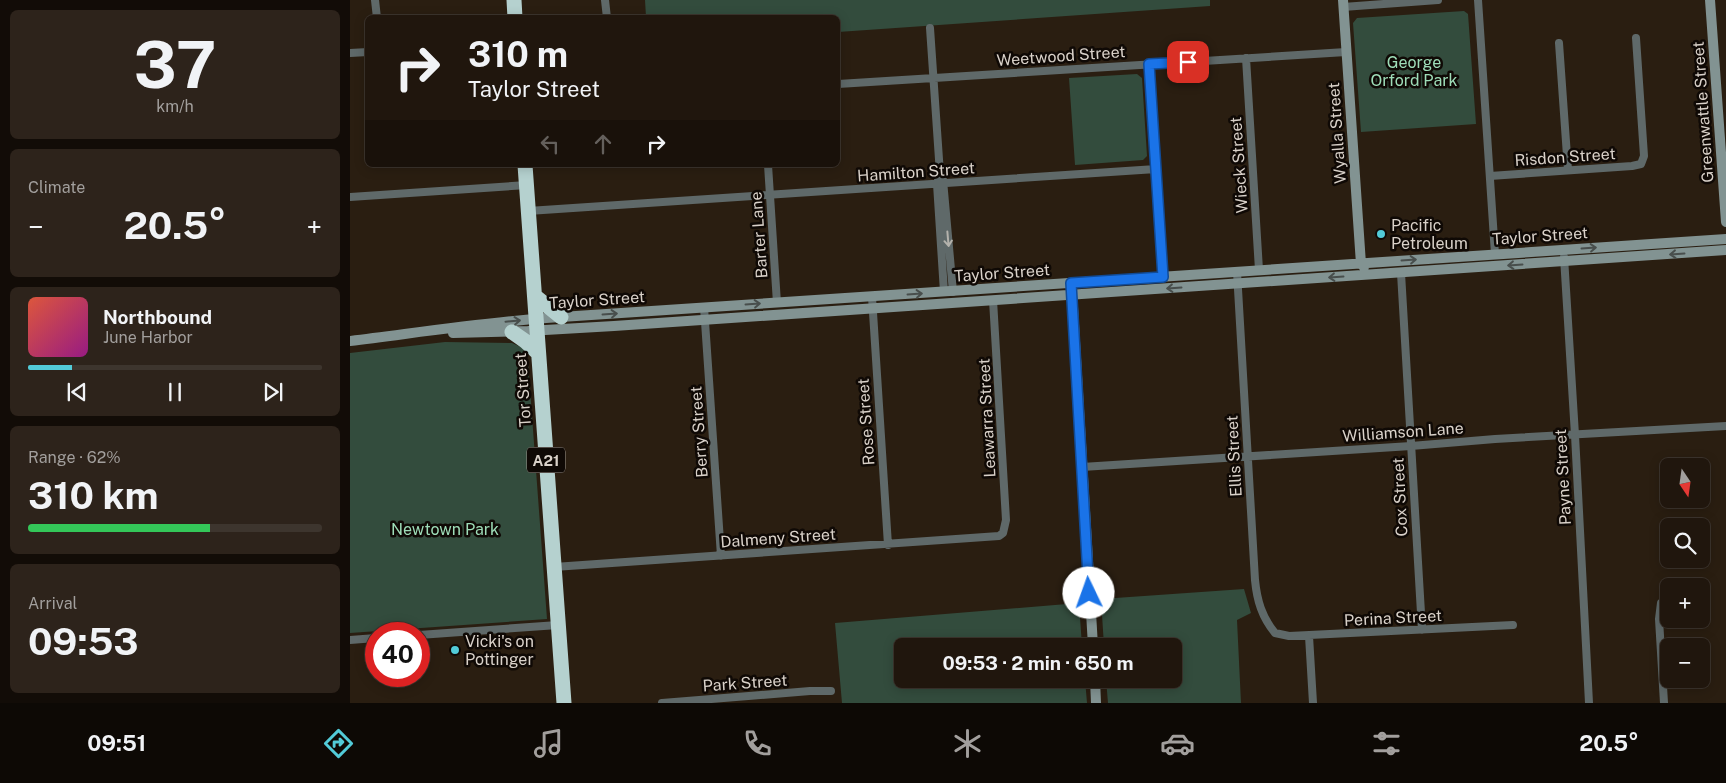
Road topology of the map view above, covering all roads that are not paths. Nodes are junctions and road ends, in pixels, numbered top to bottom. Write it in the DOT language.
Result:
graph roads {
  1 [pos="375,0"];
  2 [pos="514,0"];
  3 [pos="605,0"];
  4 [pos="1438,0"];
  5 [pos="1478,0"];
  6 [pos="1710,0"];
  7 [pos="1420,1"];
  8 [pos="1343,4"];
  9 [pos="376,15"];
  10 [pos="515,15"];
  11 [pos="607,15"];
  12 [pos="930,28"];
  13 [pos="1636,38"];
  14 [pos="1559,43"];
  15 [pos="365,52"];
  16 [pos="1346,52"];
  17 [pos="350,53"];
  18 [pos="1246,58"];
  19 [pos="1149,64"];
  20 [pos="933,78"];
  21 [pos="840,84"];
  22 [pos="525,167"];
  23 [pos="768,167"];
  24 [pos="1156,169"];
  25 [pos="1568,170"];
  26 [pos="1490,176"];
  27 [pos="527,184"];
  28 [pos="941,184"];
  29 [pos="770,196"];
  30 [pos="350,198"];
  31 [pos="528,211"];
  32 [pos="1726,222"];
  33 [pos="1726,239"];
  34 [pos="1564,250"];
  35 [pos="1726,250"];
  36 [pos="1495,254"];
  37 [pos="1564,261"];
  38 [pos="1361,264"];
  39 [pos="1259,270"];
  40 [pos="1237,272"];
  41 [pos="1401,273"];
  42 [pos="1163,277"];
  43 [pos="1071,283"];
  44 [pos="1238,284"];
  45 [pos="948,292"];
  46 [pos="1072,295"];
  47 [pos="535,296"];
  48 [pos="872,297"];
  49 [pos="993,300"];
  50 [pos="777,303"];
  51 [pos="704,307"];
  52 [pos="873,309"];
  53 [pos="561,317"];
  54 [pos="705,320"];
  55 [pos="536,325"];
  56 [pos="430,332"];
  57 [pos="512,332"];
  58 [pos="350,341"];
  59 [pos="538,353"];
  60 [pos="1726,426"];
  61 [pos="1575,435"];
  62 [pos="1411,446"];
  63 [pos="1247,456"];
  64 [pos="1082,467"];
  65 [pos="1004,533"];
  66 [pos="888,545"];
  67 [pos="721,556"];
  68 [pos="554,567"];
  69 [pos="558,625"];
  70 [pos="1512,625"];
  71 [pos="1660,628"];
  72 [pos="1422,630"];
  73 [pos="430,634"];
  74 [pos="1275,634"];
  75 [pos="1309,636"];
  76 [pos="1092,638"];
  77 [pos="365,639"];
  78 [pos="350,640"];
  79 [pos="1095,688"];
  80 [pos="831,691"];
  81 [pos="564,703"];
  82 [pos="662,703"];
  83 [pos="1096,703"];
  84 [pos="1313,703"];
  85 [pos="1589,703"];
  86 [pos="1664,703"];
  1 -- 9 [label="street"];
  2 -- 10 [label="highway"];
  3 -- 11 [label="street"];
  4 -- 7 [label="street"];
  5 -- 26 [label="street"];
  6 -- 32 [label="main road, Greenwattle Street"];
  7 -- 8 [label="street"];
  8 -- 16 [label="main road, Wyalla Street"];
  12 -- 20 [label="street"];
  13 -- 25 [label="street, Risdon Street"];
  14 -- 25 [label="street"];
  15 -- 17 [label="street"];
  16 -- 18 [label="street, Weetwood Street"];
  16 -- 38 [label="main road, Wyalla Street"];
  18 -- 19 [label="street, Weetwood Street"];
  18 -- 39 [label="street, Wieck Street"];
  19 -- 20 [label="street, Weetwood Street"];
  19 -- 24 [label="street"];
  20 -- 21 [label="street, Weetwood Street"];
  20 -- 28 [label="street"];
  22 -- 27 [label="highway, Tor Street / A21"];
  23 -- 29 [label="street, Barter Lane"];
  24 -- 28 [label="street, Hamilton Street"];
  24 -- 42 [label="street"];
  25 -- 26 [label="street, Risdon Street"];
  26 -- 36 [label="street"];
  27 -- 30 [label="street"];
  27 -- 31 [label="highway, Tor Street / A21"];
  28 -- 29 [label="street, Hamilton Street"];
  28 -- 45 [label="street"];
  29 -- 31 [label="street, Hamilton Street"];
  29 -- 50 [label="street, Barter Lane"];
  31 -- 47 [label="highway, Tor Street / A21"];
  34 -- 33 [label="main road, Taylor Street, one-way"];
  34 -- 36 [label="main road, Taylor Street"];
  34 -- 37 [label="street, Payne Street"];
  35 -- 37 [label="main road, Taylor Street, one-way"];
  38 -- 36 [label="main road, Taylor Street, one-way"];
  37 -- 41 [label="main road, Taylor Street, one-way"];
  37 -- 61 [label="street, Payne Street"];
  38 -- 39 [label="main road, Taylor Street"];
  38 -- 41 [label="main road"];
  39 -- 40 [label="main road, Taylor Street"];
  40 -- 42 [label="main road, Taylor Street"];
  40 -- 44 [label="street, Ellis Street"];
  41 -- 44 [label="main road, Taylor Street, one-way"];
  41 -- 62 [label="street, Cox Street"];
  42 -- 43 [label="main road, Taylor Street"];
  43 -- 45 [label="main road, Taylor Street"];
  43 -- 46 [label="main road"];
  44 -- 46 [label="main road, Taylor Street, one-way"];
  44 -- 63 [label="street, Ellis Street"];
  48 -- 45 [label="main road, Taylor Street, one-way"];
  46 -- 49 [label="main road, Taylor Street"];
  46 -- 64 [label="main road"];
  47 -- 53 [label="highway"];
  47 -- 55 [label="highway, Tor Street / A21"];
  48 -- 50 [label="main road, Taylor Street"];
  48 -- 52 [label="street, Rose Street"];
  49 -- 52 [label="main road, Taylor Street"];
  49 -- 65 [label="street, Leawarra Street"];
  51 -- 50 [label="main road, Taylor Street, one-way"];
  53 -- 51 [label="main road, Taylor Street, one-way"];
  51 -- 54 [label="street, Berry Street"];
  52 -- 54 [label="main road, Taylor Street"];
  52 -- 66 [label="street, Rose Street"];
  53 -- 55 [label="main road, Taylor Street"];
  54 -- 55 [label="main road, Taylor Street"];
  54 -- 67 [label="street, Berry Street"];
  56 -- 55 [label="main road, Taylor Street, one-way"];
  55 -- 57 [label="main road, Taylor Street"];
  55 -- 59 [label="highway, Tor Street / A21"];
  56 -- 57 [label="main road, Taylor Street"];
  56 -- 58 [label="main road, Taylor Street"];
  57 -- 59 [label="highway"];
  59 -- 68 [label="highway, Tor Street / A21"];
  60 -- 61 [label="street, Williamson Lane"];
  61 -- 62 [label="street, Williamson Lane"];
  61 -- 85 [label="street, Payne Street"];
  62 -- 63 [label="street, Williamson Lane"];
  62 -- 72 [label="street, Cox Street"];
  63 -- 64 [label="street, Williamson Lane"];
  63 -- 74 [label="street, Ellis Street"];
  64 -- 76 [label="main road"];
  65 -- 66 [label="street, Dalmeny Street"];
  66 -- 67 [label="street, Dalmeny Street"];
  67 -- 68 [label="street, Dalmeny Street"];
  68 -- 69 [label="highway, Tor Street / A21"];
  69 -- 73 [label="street"];
  69 -- 81 [label="highway, Tor Street / A21"];
  70 -- 72 [label="street, Perina Street"];
  71 -- 86 [label="street"];
  72 -- 75 [label="street, Perina Street"];
  74 -- 75 [label="street, Perina Street"];
  75 -- 84 [label="street"];
  77 -- 78 [label="street"];
  79 -- 83 [label="main road"];
  80 -- 82 [label="street, Park Street"];
}
